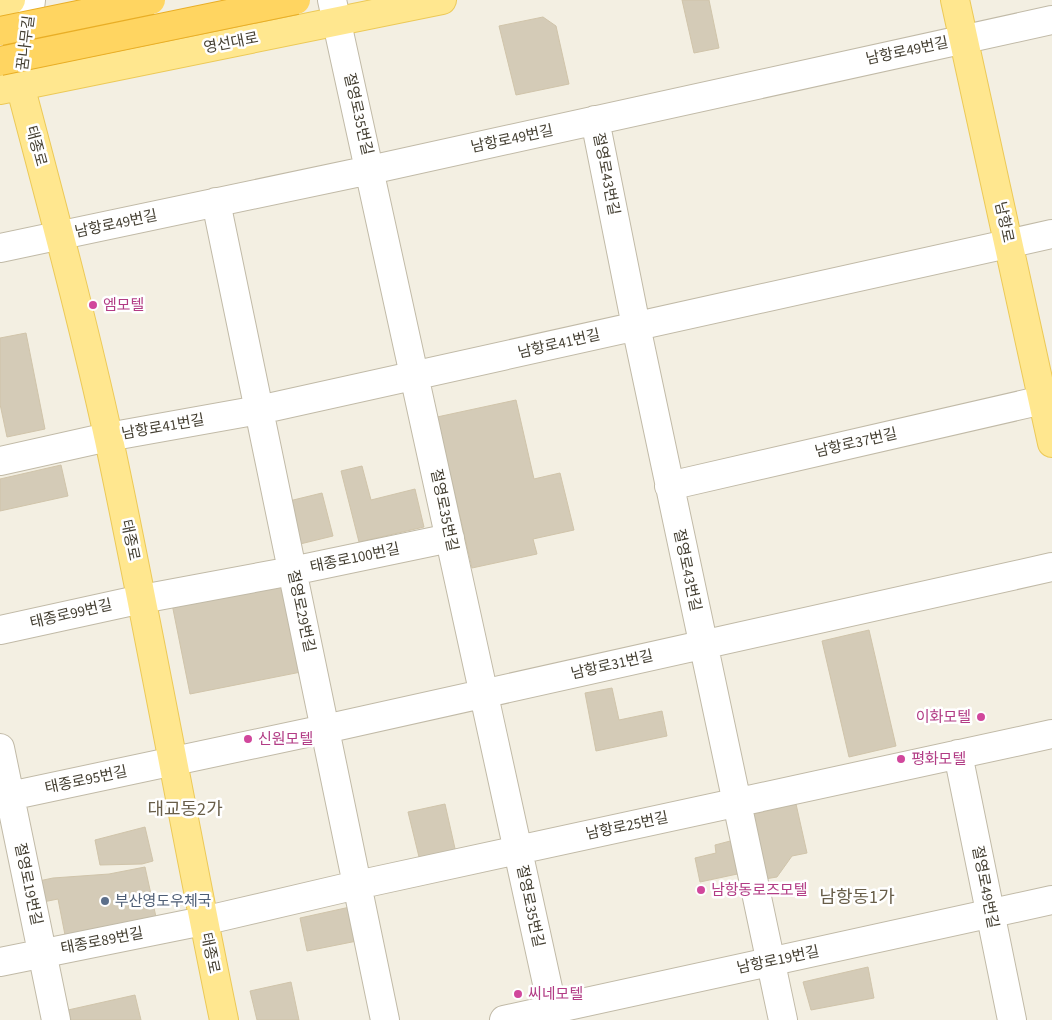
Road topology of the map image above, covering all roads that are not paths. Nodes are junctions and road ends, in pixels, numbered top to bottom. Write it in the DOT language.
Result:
graph roads {
  1 [pos="11,0"];
  2 [pos="31,0"];
  3 [pos="151,0"];
  4 [pos="296,0"];
  5 [pos="442,0"];
  6 [pos="955,0"];
  7 [pos="0,2"];
  8 [pos="335,11"];
  9 [pos="1052,20"];
  10 [pos="0,31"];
  11 [pos="964,39"];
  12 [pos="0,61"];
  13 [pos="10,88"];
  14 [pos="595,120"];
  15 [pos="370,170"];
  16 [pos="216,202"];
  17 [pos="1052,234"];
  18 [pos="60,236"];
  19 [pos="1008,244"];
  20 [pos="0,248"];
  21 [pos="636,326"];
  22 [pos="415,376"];
  23 [pos="1043,400"];
  24 [pos="259,410"];
  25 [pos="108,437"];
  26 [pos="1052,443"];
  27 [pos="0,461"];
  28 [pos="670,486"];
  29 [pos="450,538"];
  30 [pos="1052,567"];
  31 [pos="292,571"];
  32 [pos="142,599"];
  33 [pos="0,630"];
  34 [pos="703,645"];
  35 [pos="484,694"];
  36 [pos="325,729"];
  37 [pos="1052,734"];
  38 [pos="0,748"];
  39 [pos="958,754"];
  40 [pos="172,761"];
  41 [pos="5,797"];
  42 [pos="736,802"];
  43 [pos="518,850"];
  44 [pos="358,885"];
  45 [pos="1052,900"];
  46 [pos="990,914"];
  47 [pos="203,922"];
  48 [pos="42,953"];
  49 [pos="0,962"];
  50 [pos="770,962"];
  51 [pos="554,1015"];
  52 [pos="56,1020"];
  53 [pos="224,1020"];
  54 [pos="385,1020"];
  55 [pos="504,1020"];
  56 [pos="783,1020"];
  57 [pos="1012,1020"];
  1 -- 7 [label="main road"];
  2 -- 13 [label="street, 꿈나무길"];
  3 -- 10 [label="highway, bridge"];
  4 -- 12 [label="highway, bridge"];
  5 -- 8 [label="main road, 영선대로"];
  6 -- 11 [label="main road, 남항로"];
  8 -- 13 [label="main road, 영선대로"];
  8 -- 15 [label="street, 절영로35번길"];
  9 -- 11 [label="street, 남항로49번길"];
  11 -- 14 [label="street, 남항로49번길"];
  11 -- 19 [label="main road, 남항로"];
  13 -- 18 [label="main road, 태종로"];
  14 -- 15 [label="street, 남항로49번길"];
  14 -- 21 [label="street, 절영로43번길"];
  15 -- 16 [label="street, 남항로49번길"];
  15 -- 22 [label="street, 절영로35번길"];
  16 -- 18 [label="street, 남항로49번길"];
  16 -- 24 [label="street, 절영로29번길"];
  17 -- 19 [label="street, 남항로41번길"];
  18 -- 20 [label="street, 남항로49번길"];
  18 -- 25 [label="main road, 태종로"];
  19 -- 21 [label="street, 남항로41번길"];
  19 -- 23 [label="main road, 남항로"];
  21 -- 22 [label="street, 남항로41번길"];
  21 -- 28 [label="street, 절영로43번길"];
  22 -- 24 [label="street, 남항로41번길"];
  22 -- 29 [label="street, 절영로35번길"];
  23 -- 26 [label="main road, 남항로"];
  23 -- 28 [label="street, 남항로37번길"];
  24 -- 25 [label="street, 남항로41번길"];
  24 -- 31 [label="street, 절영로29번길"];
  25 -- 27 [label="street, 남항로41번길"];
  25 -- 32 [label="main road, 태종로"];
  28 -- 34 [label="street, 절영로43번길"];
  29 -- 31 [label="street, 태종로100번길"];
  29 -- 35 [label="street, 절영로35번길"];
  30 -- 34 [label="street, 남항로31번길"];
  31 -- 32 [label="street, 태종로100번길"];
  31 -- 36 [label="street, 절영로29번길"];
  32 -- 33 [label="street, 태종로99번길"];
  32 -- 40 [label="main road, 태종로"];
  34 -- 35 [label="street, 남항로31번길"];
  34 -- 42 [label="street, 절영로43번길"];
  35 -- 36 [label="street, 남항로31번길"];
  35 -- 43 [label="street, 절영로35번길"];
  36 -- 40 [label="street, 남항로31번길"];
  36 -- 44 [label="street, 절영로29번길"];
  37 -- 39 [label="street, 남항로25번길"];
  38 -- 41 [label="street, 절영로19번길"];
  39 -- 42 [label="street, 남항로25번길"];
  39 -- 46 [label="street, 절영로49번길"];
  40 -- 41 [label="street, 태종로95번길"];
  40 -- 47 [label="main road, 태종로"];
  41 -- 48 [label="street, 절영로19번길"];
  42 -- 43 [label="street, 남항로25번길"];
  42 -- 50 [label="street, 절영로43번길"];
  43 -- 44 [label="street, 남항로25번길"];
  43 -- 51 [label="street, 절영로35번길"];
  44 -- 47 [label="street, 남항로25번길"];
  44 -- 54 [label="street, 절영로29번길"];
  45 -- 46 [label="street, 남항로19번길"];
  46 -- 50 [label="street, 남항로19번길"];
  46 -- 57 [label="street, 절영로49번길"];
  47 -- 48 [label="street, 태종로89번길"];
  47 -- 53 [label="main road, 태종로"];
  48 -- 49 [label="street, 태종로89번길"];
  48 -- 52 [label="street, 절영로19번길"];
  50 -- 51 [label="street, 남항로19번길"];
  50 -- 56 [label="street, 절영로43번길"];
  51 -- 55 [label="street, 남항로19번길"];
}
